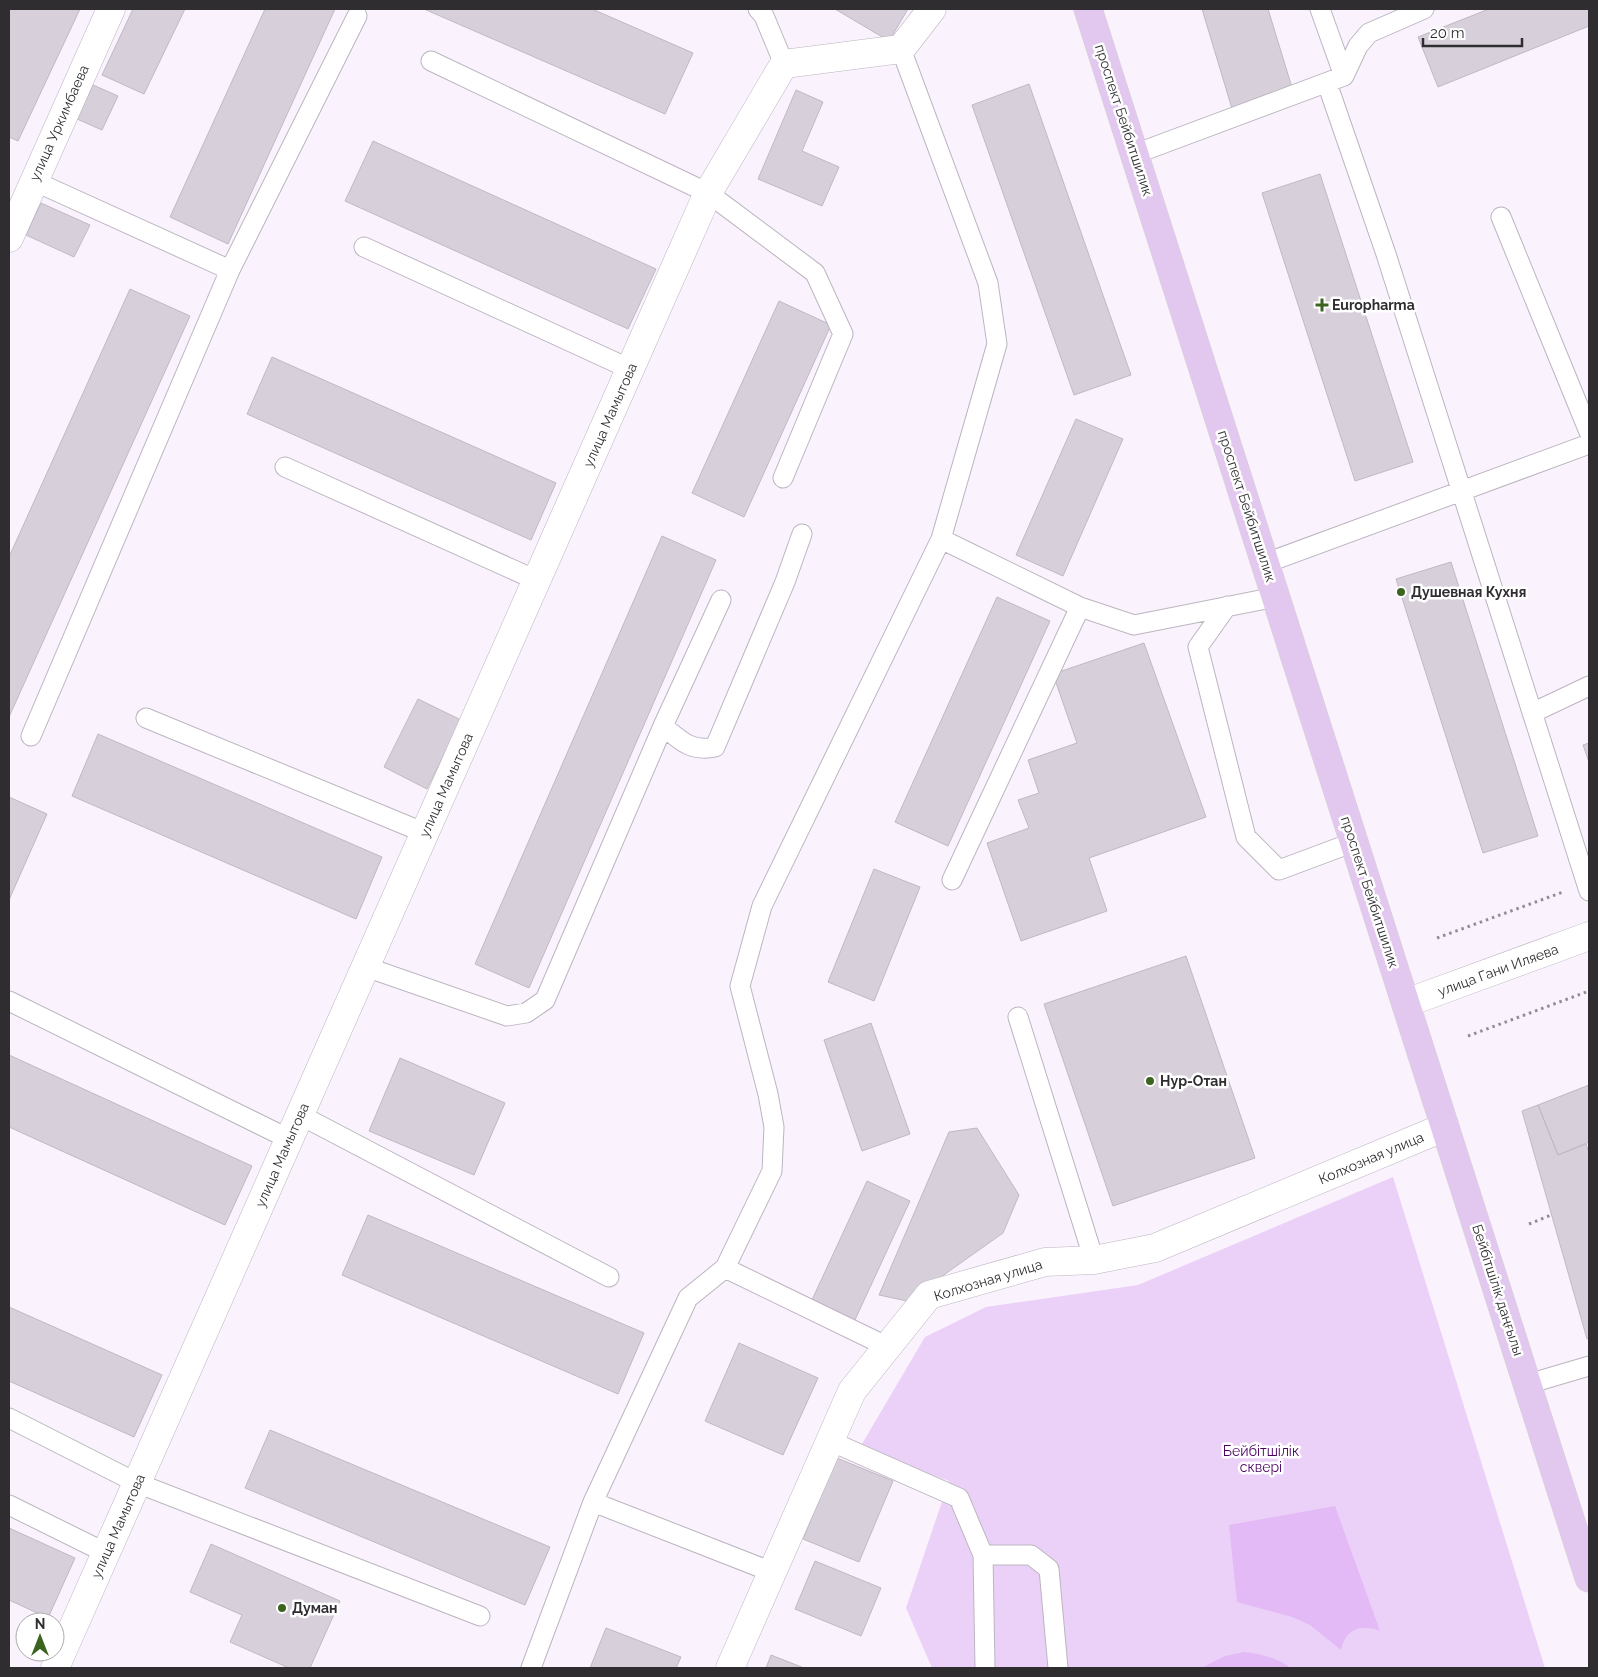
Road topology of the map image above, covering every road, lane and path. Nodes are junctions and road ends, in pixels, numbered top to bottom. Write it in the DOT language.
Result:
graph roads {
  1 [pos="111,9"];
  2 [pos="758,9"];
  3 [pos="932,9"];
  4 [pos="1088,9"];
  5 [pos="1320,9"];
  6 [pos="1424,9"];
  7 [pos="357,16"];
  8 [pos="901,49"];
  9 [pos="431,62"];
  10 [pos="784,64"];
  11 [pos="1336,80"];
  12 [pos="1135,154"];
  13 [pos="34,181"];
  14 [pos="708,193"];
  15 [pos="1501,217"];
  16 [pos="9,238"];
  17 [pos="364,247"];
  18 [pos="230,270"];
  19 [pos="630,369"];
  20 [pos="1589,432"];
  21 [pos="1589,444"];
  22 [pos="285,467"];
  23 [pos="783,478"];
  24 [pos="1461,492"];
  25 [pos="802,534"];
  26 [pos="941,539"];
  27 [pos="1266,564"];
  28 [pos="536,580"];
  29 [pos="1276,597"];
  30 [pos="720,600"];
  31 [pos="1226,606"];
  32 [pos="1080,607"];
  33 [pos="1589,686"];
  34 [pos="1532,713"];
  35 [pos="146,718"];
  36 [pos="663,726"];
  37 [pos="31,736"];
  38 [pos="425,833"];
  39 [pos="1354,842"];
  40 [pos="952,880"];
  41 [pos="1588,887"];
  42 [pos="1589,936"];
  43 [pos="1437,938"];
  44 [pos="366,966"];
  45 [pos="1589,991"];
  46 [pos="9,1001"];
  47 [pos="1406,1003"];
  48 [pos="1018,1017"];
  49 [pos="1468,1036"];
  50 [pos="294,1127"];
  51 [pos="1445,1127"];
  52 [pos="1551,1215"];
  53 [pos="1529,1224"];
  54 [pos="1094,1260"];
  55 [pos="725,1268"];
  56 [pos="609,1277"];
  57 [pos="888,1347"];
  58 [pos="1589,1366"];
  59 [pos="1528,1384"];
  60 [pos="9,1418"];
  61 [pos="830,1441"];
  62 [pos="137,1483"];
  63 [pos="594,1502"];
  64 [pos="9,1505"];
  65 [pos="106,1553"];
  66 [pos="983,1556"];
  67 [pos="772,1572"];
  68 [pos="1589,1578"];
  69 [pos="480,1616"];
  70 [pos="55,1668"];
  71 [pos="531,1668"];
  72 [pos="730,1668"];
  73 [pos="985,1668"];
  74 [pos="1058,1668"];
  1 -- 13 [label="street, улица Уркимбаева"];
  2 -- 10 [label="lane"];
  3 -- 8 [label="street"];
  4 -- 12 [label="main road, проспект Бейбитшилик"];
  5 -- 11 [label="lane"];
  6 -- 11 [label="lane"];
  7 -- 18 [label="lane"];
  8 -- 10 [label="street"];
  8 -- 26 [label="lane"];
  9 -- 14 [label="lane"];
  10 -- 14 [label="street, улица Мамытова"];
  11 -- 12 [label="lane"];
  11 -- 24 [label="lane"];
  12 -- 27 [label="main road, проспект Бейбитшилик"];
  13 -- 16 [label="street, улица Уркимбаева"];
  13 -- 18 [label="lane"];
  14 -- 19 [label="street, улица Мамытова"];
  14 -- 23 [label="lane"];
  15 -- 20 [label="lane"];
  17 -- 19 [label="lane"];
  18 -- 37 [label="lane"];
  19 -- 28 [label="street, улица Мамытова"];
  21 -- 24 [label="lane"];
  22 -- 28 [label="lane"];
  24 -- 27 [label="lane"];
  24 -- 34 [label="lane"];
  25 -- 36 [label="lane"];
  26 -- 32 [label="lane"];
  26 -- 55 [label="lane"];
  27 -- 29 [label="main road, проспект Бейбитшилик"];
  28 -- 38 [label="street, улица Мамытова"];
  29 -- 31 [label="lane"];
  29 -- 39 [label="main road, проспект Бейбитшилик"];
  30 -- 36 [label="lane"];
  31 -- 32 [label="lane"];
  31 -- 39 [label="lane"];
  32 -- 40 [label="lane"];
  33 -- 34 [label="lane"];
  34 -- 41 [label="lane"];
  35 -- 38 [label="lane"];
  36 -- 44 [label="lane"];
  38 -- 44 [label="street, улица Мамытова"];
  39 -- 47 [label="main road, проспект Бейбитшилик"];
  41 -- 43 [label="path"];
  42 -- 47 [label="street, улица Гани Иляева"];
  44 -- 50 [label="street, улица Мамытова"];
  45 -- 49 [label="path"];
  46 -- 50 [label="lane"];
  47 -- 51 [label="main road, Бейбітшілік даңғылы"];
  48 -- 54 [label="lane"];
  50 -- 56 [label="lane"];
  50 -- 62 [label="street, улица Мамытова"];
  51 -- 54 [label="street, Колхозная улица"];
  51 -- 59 [label="main road, Бейбітшілік даңғылы"];
  52 -- 53 [label="path"];
  54 -- 57 [label="street, Колхозная улица"];
  55 -- 57 [label="lane"];
  55 -- 63 [label="lane"];
  57 -- 61 [label="street, Колхозная улица"];
  58 -- 59 [label="lane"];
  59 -- 68 [label="main road, Бейбітшілік даңғылы"];
  60 -- 62 [label="lane"];
  61 -- 66 [label="lane"];
  61 -- 67 [label="street, Колхозная улица"];
  62 -- 65 [label="street, улица Мамытова"];
  62 -- 69 [label="lane"];
  63 -- 67 [label="lane"];
  63 -- 71 [label="lane"];
  64 -- 65 [label="lane"];
  65 -- 70 [label="street, улица Мамытова"];
  66 -- 73 [label="lane"];
  66 -- 74 [label="lane"];
  67 -- 72 [label="street, Колхозная улица"];
}
